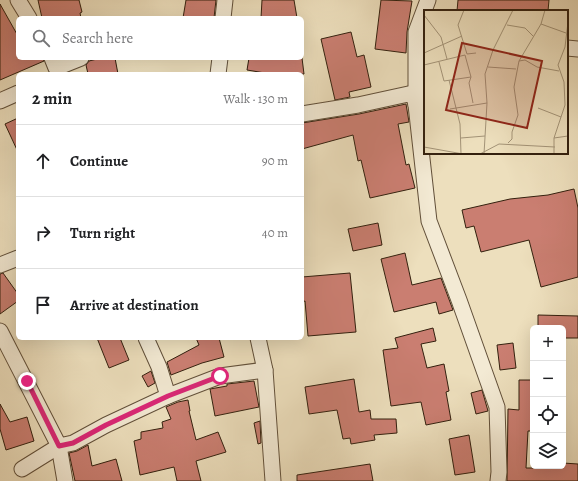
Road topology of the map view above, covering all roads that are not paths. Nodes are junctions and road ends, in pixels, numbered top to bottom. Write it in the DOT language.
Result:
graph roads {
  1 [pos="18,0"];
  2 [pos="225,0"];
  3 [pos="428,0"];
  4 [pos="425,10"];
  5 [pos="28,16"];
  6 [pos="223,16"];
  7 [pos="424,16"];
  8 [pos="420,31"];
  9 [pos="568,48"];
  10 [pos="578,49"];
  11 [pos="75,60"];
  12 [pos="220,60"];
  13 [pos="53,67"];
  14 [pos="218,72"];
  15 [pos="16,94"];
  16 [pos="0,101"];
  17 [pos="416,105"];
  18 [pos="304,114"];
  19 [pos="16,259"];
  20 [pos="0,265"];
  21 [pos="0,330"];
  22 [pos="147,340"];
  23 [pos="258,340"];
  24 [pos="265,370"];
  25 [pos="168,396"];
  26 [pos="59,446"];
  27 [pos="22,469"];
  28 [pos="65,481"];
  29 [pos="273,481"];
  30 [pos="498,481"];
  1 -- 5 [label="street"];
  2 -- 6 [label="street"];
  3 -- 4 [label="street"];
  7 -- 8 [label="street"];
  8 -- 17 [label="street"];
  9 -- 10 [label="street"];
  11 -- 13 [label="street"];
  12 -- 14 [label="street"];
  15 -- 16 [label="street"];
  17 -- 18 [label="street"];
  17 -- 30 [label="street"];
  19 -- 20 [label="street"];
  21 -- 26 [label="street"];
  22 -- 25 [label="street"];
  23 -- 24 [label="street"];
  24 -- 25 [label="street"];
  24 -- 29 [label="street"];
  25 -- 26 [label="street"];
  26 -- 27 [label="street"];
  26 -- 28 [label="street"];
}
